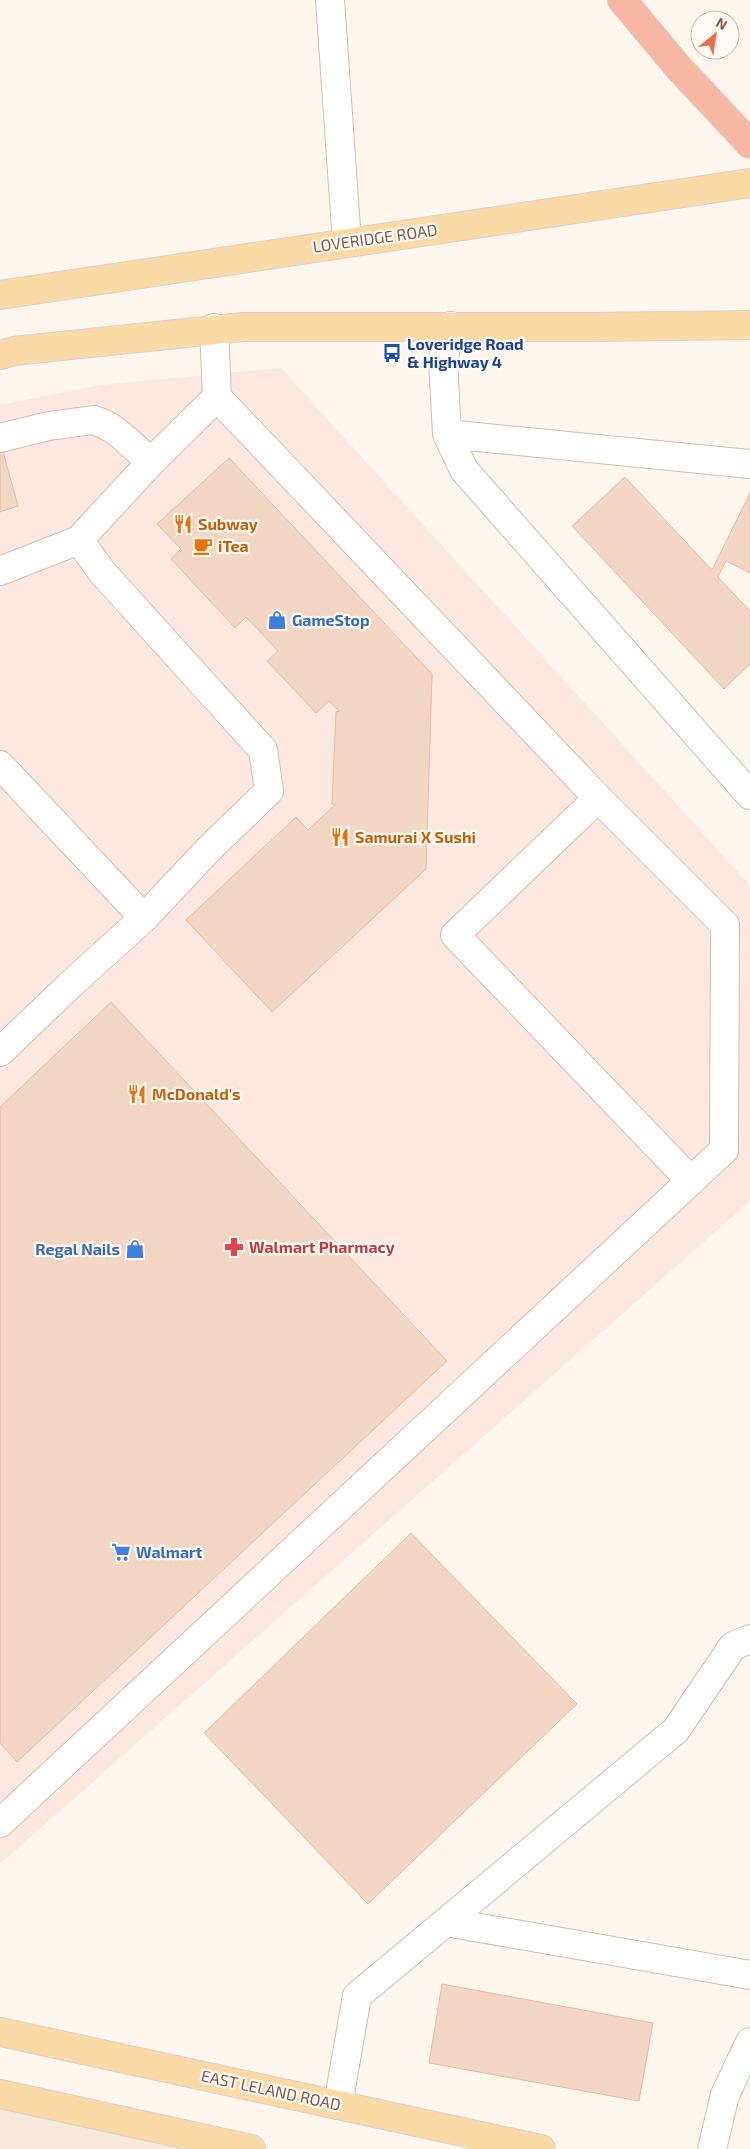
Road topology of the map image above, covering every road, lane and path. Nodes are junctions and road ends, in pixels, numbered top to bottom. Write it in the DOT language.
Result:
graph roads {
  1 [pos="330,0"];
  2 [pos="622,0"];
  3 [pos="750,144"];
  4 [pos="750,183"];
  5 [pos="347,243"];
  6 [pos="0,294"];
  7 [pos="750,325"];
  8 [pos="451,326"];
  9 [pos="214,328"];
  10 [pos="0,355"];
  11 [pos="217,397"];
  12 [pos="447,434"];
  13 [pos="0,438"];
  14 [pos="151,462"];
  15 [pos="750,464"];
  16 [pos="79,540"];
  17 [pos="0,571"];
  18 [pos="0,765"];
  19 [pos="750,795"];
  20 [pos="598,798"];
  21 [pos="144,918"];
  22 [pos="0,1052"];
  23 [pos="691,1181"];
  24 [pos="750,1639"];
  25 [pos="0,1823"];
  26 [pos="446,1922"];
  27 [pos="750,1975"];
  28 [pos="0,2032"];
  29 [pos="750,2042"];
  30 [pos="0,2094"];
  31 [pos="338,2105"];
  32 [pos="251,2149"];
  33 [pos="541,2149"];
  34 [pos="712,2149"];
  1 -- 5 [label="street"];
  2 -- 3 [label="highway"];
  4 -- 5 [label="main road, LOVERIDGE ROAD"];
  5 -- 6 [label="main road, LOVERIDGE ROAD"];
  7 -- 8 [label="main road"];
  8 -- 9 [label="main road"];
  8 -- 12 [label="street"];
  9 -- 10 [label="main road"];
  9 -- 11 [label="street"];
  11 -- 14 [label="street"];
  11 -- 20 [label="street"];
  12 -- 15 [label="street"];
  12 -- 19 [label="street"];
  13 -- 14 [label="street"];
  14 -- 16 [label="street"];
  16 -- 17 [label="street"];
  16 -- 21 [label="street"];
  18 -- 21 [label="street"];
  20 -- 23 [label="street"];
  20 -- 23 [label="street"];
  21 -- 22 [label="street"];
  23 -- 25 [label="street"];
  24 -- 26 [label="street"];
  26 -- 27 [label="street"];
  26 -- 31 [label="street"];
  28 -- 31 [label="main road, EAST LELAND ROAD"];
  29 -- 34 [label="street"];
  30 -- 32 [label="main road"];
  31 -- 33 [label="main road, EAST LELAND ROAD"];
}
